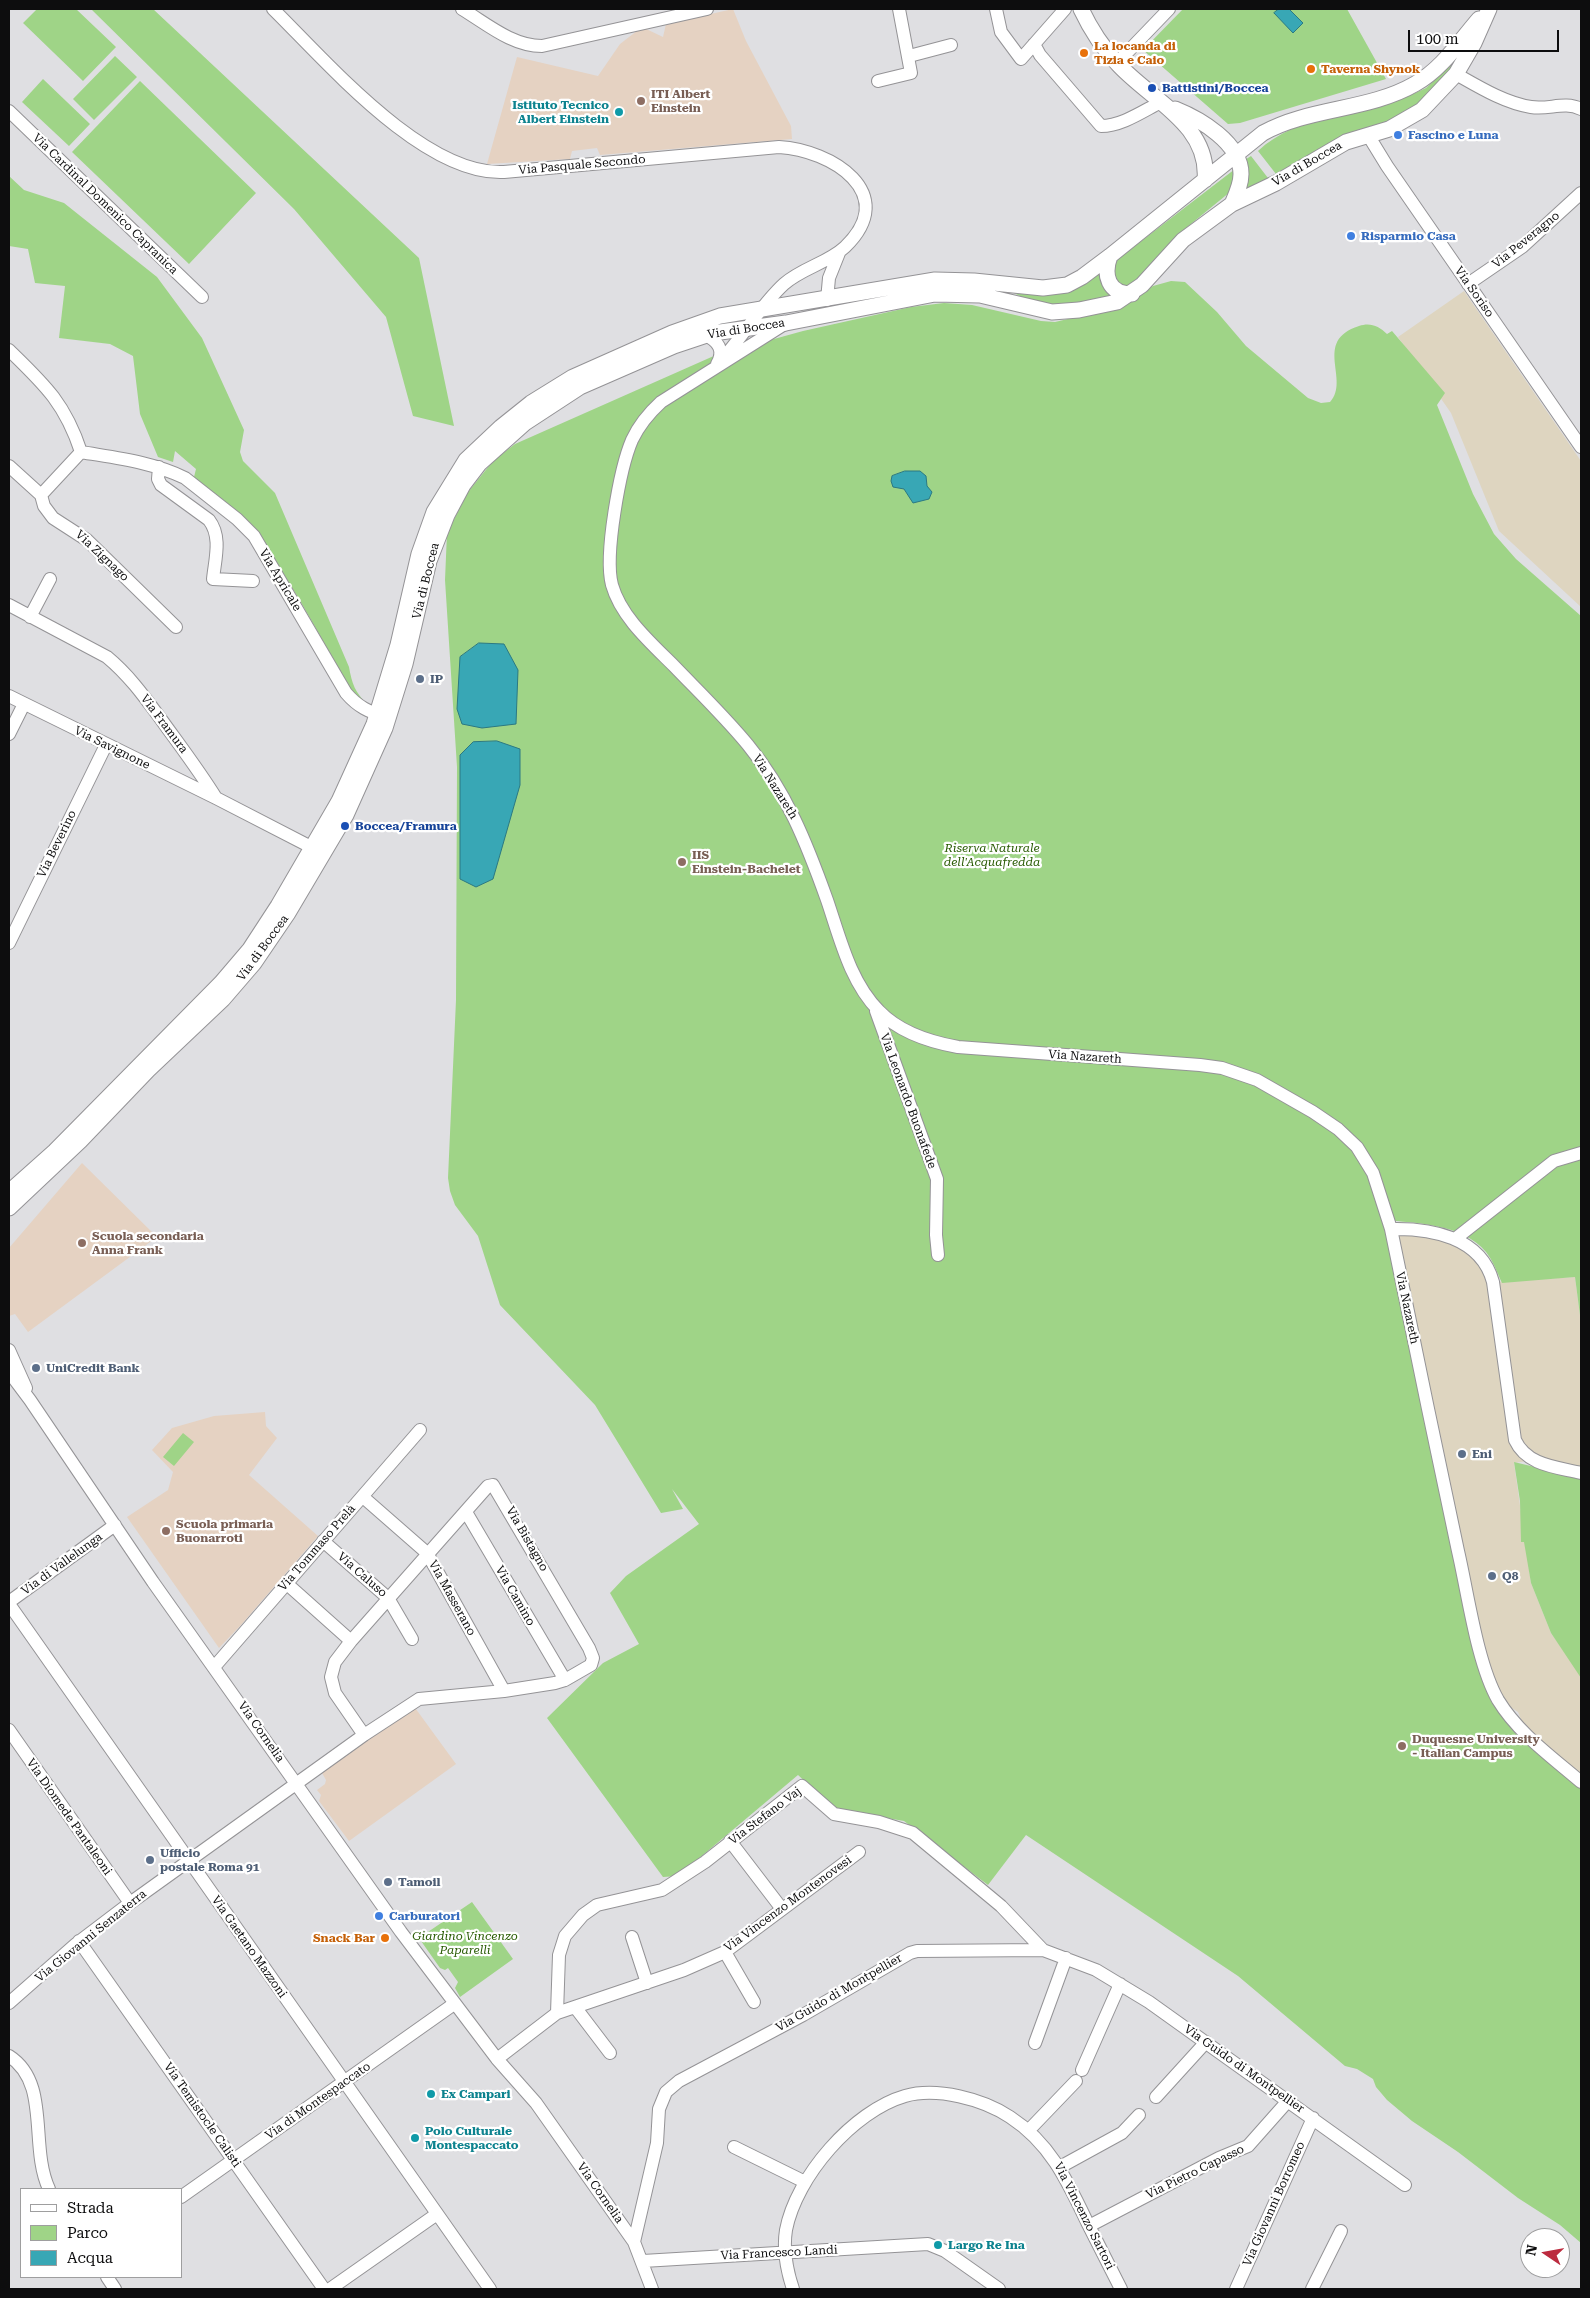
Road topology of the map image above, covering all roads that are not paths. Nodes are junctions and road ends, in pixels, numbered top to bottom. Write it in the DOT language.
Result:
graph roads {
  1 [pos="273,9"];
  2 [pos="462,9"];
  3 [pos="707,9"];
  4 [pos="899,9"];
  5 [pos="996,9"];
  6 [pos="1065,9"];
  7 [pos="1081,9"];
  8 [pos="1169,9"];
  9 [pos="1488,9"];
  10 [pos="902,22"];
  11 [pos="1034,44"];
  12 [pos="951,45"];
  13 [pos="913,55"];
  14 [pos="1117,63"];
  15 [pos="917,72"];
  16 [pos="1456,74"];
  17 [pos="878,81"];
  18 [pos="1164,104"];
  19 [pos="1581,109"];
  20 [pos="9,111"];
  21 [pos="1368,135"];
  22 [pos="1235,156"];
  23 [pos="1206,180"];
  24 [pos="1581,193"];
  25 [pos="1232,204"];
  26 [pos="838,253"];
  27 [pos="1110,256"];
  28 [pos="1468,284"];
  29 [pos="1132,294"];
  30 [pos="202,296"];
  31 [pos="827,300"];
  32 [pos="763,309"];
  33 [pos="786,324"];
  34 [pos="748,330"];
  35 [pos="705,335"];
  36 [pos="9,350"];
  37 [pos="715,368"];
  38 [pos="1581,447"];
  39 [pos="81,452"];
  40 [pos="9,466"];
  41 [pos="159,467"];
  42 [pos="41,496"];
  43 [pos="50,579"];
  44 [pos="253,581"];
  45 [pos="9,605"];
  46 [pos="30,617"];
  47 [pos="176,627"];
  48 [pos="9,696"];
  49 [pos="24,704"];
  50 [pos="383,716"];
  51 [pos="9,734"];
  52 [pos="106,745"];
  53 [pos="216,798"];
  54 [pos="313,848"];
  55 [pos="9,943"];
  56 [pos="875,1007"];
  57 [pos="1581,1153"];
  58 [pos="9,1192"];
  59 [pos="9,1208"];
  60 [pos="1391,1229"];
  61 [pos="1455,1239"];
  62 [pos="938,1255"];
  63 [pos="9,1350"];
  64 [pos="9,1372"];
  65 [pos="30,1400"];
  66 [pos="420,1430"];
  67 [pos="1581,1473"];
  68 [pos="363,1497"];
  69 [pos="466,1512"];
  70 [pos="115,1525"];
  71 [pos="323,1541"];
  72 [pos="427,1553"];
  73 [pos="286,1583"];
  74 [pos="388,1598"];
  75 [pos="9,1603"];
  76 [pos="412,1640"];
  77 [pos="351,1641"];
  78 [pos="215,1666"];
  79 [pos="565,1680"];
  80 [pos="504,1691"];
  81 [pos="9,1730"];
  82 [pos="364,1735"];
  83 [pos="296,1782"];
  84 [pos="1581,1782"];
  85 [pos="730,1841"];
  86 [pos="859,1852"];
  87 [pos="189,1860"];
  88 [pos="130,1903"];
  89 [pos="782,1909"];
  90 [pos="632,1938"];
  91 [pos="80,1941"];
  92 [pos="1043,1950"];
  93 [pos="725,1952"];
  94 [pos="1066,1958"];
  95 [pos="647,1983"];
  96 [pos="1120,1984"];
  97 [pos="754,2002"];
  98 [pos="9,2003"];
  99 [pos="454,2004"];
  100 [pos="575,2007"];
  101 [pos="557,2013"];
  102 [pos="1206,2042"];
  103 [pos="1035,2044"];
  104 [pos="610,2053"];
  105 [pos="9,2056"];
  106 [pos="497,2059"];
  107 [pos="344,2083"];
  108 [pos="1156,2097"];
  109 [pos="1287,2102"];
  110 [pos="1139,2115"];
  111 [pos="1313,2118"];
  112 [pos="1028,2131"];
  113 [pos="734,2147"];
  114 [pos="233,2160"];
  115 [pos="1060,2168"];
  116 [pos="805,2182"];
  117 [pos="1404,2185"];
  118 [pos="49,2188"];
  119 [pos="182,2195"];
  120 [pos="437,2214"];
  121 [pos="1089,2226"];
  122 [pos="1341,2232"];
  123 [pos="634,2242"];
  124 [pos="785,2252"];
  125 [pos="643,2262"];
  126 [pos="107,2278"];
  127 [pos="115,2289"];
  128 [pos="324,2289"];
  129 [pos="330,2289"];
  130 [pos="490,2289"];
  131 [pos="652,2289"];
  132 [pos="793,2289"];
  133 [pos="999,2289"];
  134 [pos="1121,2289"];
  135 [pos="1236,2289"];
  136 [pos="1312,2289"];
  1 -- 26 [label="street, Via Pasquale Secondo"];
  2 -- 3 [label="street"];
  4 -- 10 [label="street"];
  5 -- 11 [label="street"];
  6 -- 11 [label="street"];
  7 -- 14 [label="main road"];
  8 -- 14 [label="street"];
  9 -- 16 [label="main road, Via di Boccea"];
  9 -- 22 [label="main road, Via di Boccea"];
  10 -- 13 [label="street"];
  10 -- 17 [label="street"];
  11 -- 18 [label="street"];
  12 -- 13 [label="street"];
  13 -- 15 [label="street"];
  14 -- 18 [label="main road"];
  16 -- 19 [label="street"];
  16 -- 21 [label="main road, Via di Boccea"];
  18 -- 22 [label="main road"];
  18 -- 23 [label="main road"];
  20 -- 30 [label="street, Via Cardinal Domenico Capranica"];
  21 -- 25 [label="main road, Via di Boccea"];
  21 -- 28 [label="street, Via Soriso"];
  22 -- 23 [label="main road, Via di Boccea"];
  22 -- 25 [label="main road"];
  23 -- 27 [label="main road, Via di Boccea"];
  24 -- 28 [label="street, Via Peveragno"];
  25 -- 29 [label="main road, Via di Boccea"];
  26 -- 31 [label="street, Via Pasquale Secondo"];
  26 -- 32 [label="street, Via Pasquale Secondo"];
  27 -- 29 [label="main road"];
  27 -- 31 [label="main road, Via di Boccea"];
  28 -- 38 [label="street, Via Soriso"];
  29 -- 33 [label="main road, Via di Boccea"];
  31 -- 32 [label="main road, Via di Boccea"];
  32 -- 34 [label="street, Via Nazareth"];
  32 -- 50 [label="main road, Via di Boccea"];
  33 -- 34 [label="main road, Via di Boccea"];
  33 -- 37 [label="street, Via Nazareth"];
  34 -- 35 [label="main road, Via di Boccea"];
  34 -- 37 [label="street, Via Nazareth"];
  35 -- 37 [label="street"];
  35 -- 50 [label="main road, Via di Boccea"];
  36 -- 39 [label="street"];
  37 -- 56 [label="street, Via Nazareth"];
  39 -- 41 [label="street, Via Apricale"];
  39 -- 42 [label="street"];
  40 -- 42 [label="street, Via Zignago"];
  41 -- 44 [label="street, Via Apricale"];
  41 -- 50 [label="street, Via Apricale"];
  42 -- 47 [label="street, Via Zignago"];
  43 -- 46 [label="street"];
  45 -- 46 [label="street, Via Framura"];
  46 -- 53 [label="street, Via Framura"];
  48 -- 49 [label="street, Via Savignone"];
  49 -- 51 [label="street"];
  49 -- 52 [label="street, Via Savignone"];
  50 -- 54 [label="main road, Via di Boccea"];
  50 -- 59 [label="main road, Via di Boccea"];
  52 -- 53 [label="street, Via Savignone"];
  52 -- 55 [label="street, Via Beverino"];
  53 -- 54 [label="street"];
  54 -- 58 [label="main road, Via di Boccea"];
  56 -- 60 [label="street, Via Nazareth"];
  56 -- 62 [label="street, Via Leonardo Buonafede"];
  57 -- 61 [label="street"];
  60 -- 61 [label="street"];
  60 -- 84 [label="street, Via Nazareth"];
  61 -- 67 [label="street"];
  63 -- 65 [label="street, Via Cornelia"];
  64 -- 65 [label="street, Via Cornelia"];
  65 -- 70 [label="street, Via Cornelia"];
  66 -- 68 [label="street, Via Tommaso Prelà"];
  68 -- 71 [label="street, Via Tommaso Prelà"];
  68 -- 72 [label="street, Via Masserano"];
  69 -- 72 [label="street, Via Bistagno"];
  69 -- 79 [label="street, Via Camino"];
  69 -- 79 [label="street, Via Bistagno"];
  70 -- 75 [label="street, Via di Vallelunga"];
  70 -- 78 [label="street, Via Cornelia"];
  71 -- 73 [label="street, Via Tommaso Prelà"];
  71 -- 74 [label="street, Via Caluso"];
  72 -- 74 [label="street, Via Bistagno"];
  72 -- 80 [label="street, Via Masserano"];
  73 -- 77 [label="street"];
  73 -- 78 [label="street, Via Tommaso Prelà"];
  74 -- 76 [label="street, Via Caluso"];
  74 -- 77 [label="street, Via Bistagno"];
  75 -- 87 [label="street, Via Gaetano Mazzoni"];
  77 -- 82 [label="street, Via Bistagno"];
  78 -- 83 [label="street, Via Cornelia"];
  79 -- 80 [label="street, Via Bistagno"];
  80 -- 82 [label="street, Via Bistagno"];
  81 -- 88 [label="street, Via Diomede Pantaleoni"];
  82 -- 83 [label="street, Via Bistagno"];
  83 -- 87 [label="street, Via Giovanni Senzaterra"];
  83 -- 99 [label="street, Via Cornelia"];
  85 -- 89 [label="street"];
  85 -- 92 [label="street, Via Stefano Vaj"];
  85 -- 101 [label="street, Via Stefano Vaj"];
  86 -- 89 [label="street, Via Vincenzo Montenovesi"];
  87 -- 88 [label="street, Via Giovanni Senzaterra"];
  87 -- 107 [label="street, Via Gaetano Mazzoni"];
  88 -- 91 [label="street, Via Giovanni Senzaterra"];
  89 -- 93 [label="street, Via Vincenzo Montenovesi"];
  90 -- 95 [label="street"];
  91 -- 98 [label="street, Via Giovanni Senzaterra"];
  91 -- 114 [label="street, Via Temistocle Calisti"];
  92 -- 94 [label="street, Via Guido di Montpellier"];
  92 -- 123 [label="street, Via Guido di Montpellier"];
  93 -- 95 [label="street, Via Vincenzo Montenovesi"];
  93 -- 97 [label="street"];
  94 -- 96 [label="street, Via Guido di Montpellier"];
  94 -- 103 [label="street"];
  95 -- 100 [label="street, Via Vincenzo Montenovesi"];
  96 -- 102 [label="street, Via Guido di Montpellier"];
  96 -- 112 [label="street"];
  99 -- 106 [label="street, Via Cornelia"];
  99 -- 107 [label="street, Via di Montespaccato"];
  100 -- 101 [label="street, Via Vincenzo Montenovesi"];
  100 -- 104 [label="street"];
  101 -- 106 [label="street, Via Vincenzo Montenovesi"];
  102 -- 108 [label="street"];
  102 -- 109 [label="street, Via Guido di Montpellier"];
  105 -- 118 [label="street"];
  106 -- 123 [label="street, Via Cornelia"];
  107 -- 114 [label="street, Via di Montespaccato"];
  107 -- 120 [label="street, Via Gaetano Mazzoni"];
  109 -- 111 [label="street, Via Guido di Montpellier"];
  109 -- 121 [label="street, Via Pietro Capasso"];
  110 -- 115 [label="street"];
  111 -- 117 [label="street, Via Guido di Montpellier"];
  111 -- 135 [label="street, Via Giovanni Borromeo"];
  112 -- 115 [label="street, Via Vincenzo Sartori"];
  112 -- 116 [label="street, Via Vincenzo Sartori"];
  113 -- 116 [label="street"];
  114 -- 119 [label="street, Via di Montespaccato"];
  114 -- 128 [label="street, Via Temistocle Calisti"];
  115 -- 121 [label="street, Via Vincenzo Sartori"];
  116 -- 124 [label="street, Via Vincenzo Sartori"];
  120 -- 129 [label="street"];
  120 -- 130 [label="street, Via Gaetano Mazzoni"];
  121 -- 134 [label="street, Via Vincenzo Sartori"];
  122 -- 136 [label="street"];
  123 -- 125 [label="street, Via Cornelia"];
  124 -- 125 [label="street, Via Francesco Landi"];
  124 -- 132 [label="street, Via Vincenzo Sartori"];
  124 -- 133 [label="street, Via Francesco Landi"];
  125 -- 131 [label="street, Via Cornelia"];
  126 -- 127 [label="street"];
}
